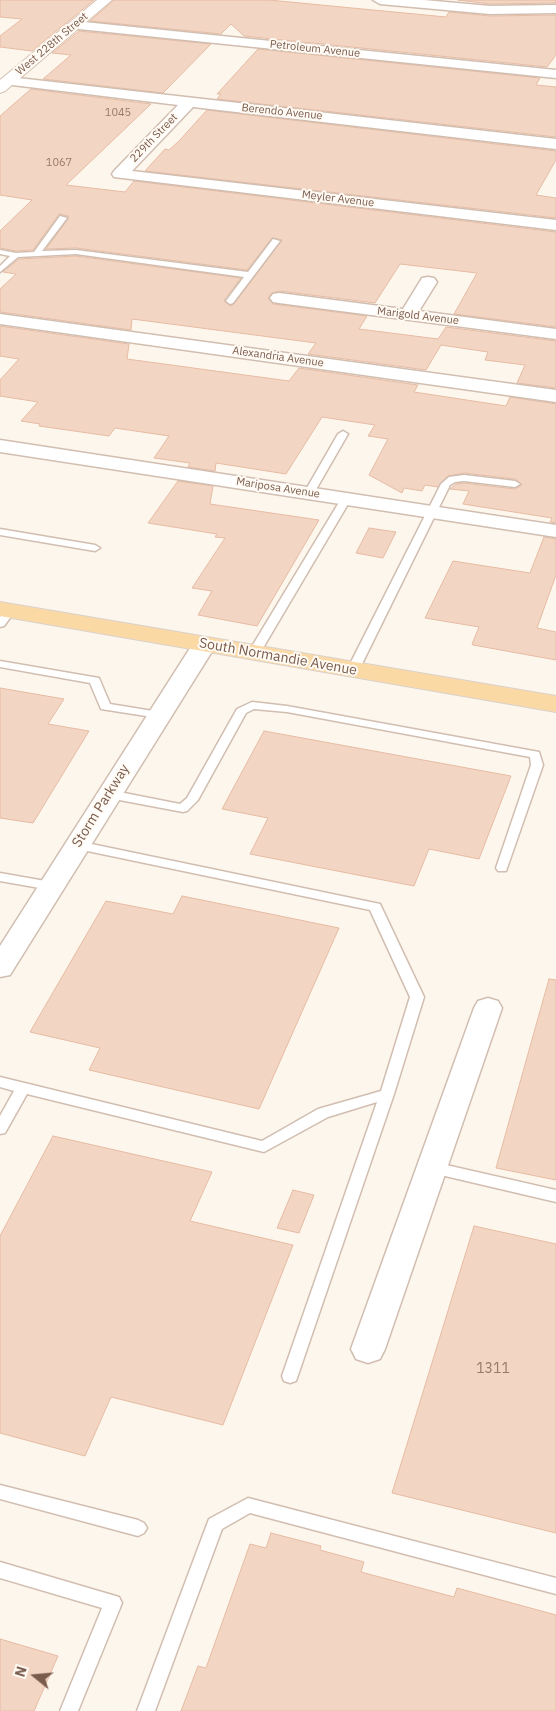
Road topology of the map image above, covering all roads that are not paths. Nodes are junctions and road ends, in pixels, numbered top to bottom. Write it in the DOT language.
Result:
graph roads {
  1 [pos="105,0"];
  2 [pos="380,0"];
  3 [pos="556,9"];
  4 [pos="74,25"];
  5 [pos="556,74"];
  6 [pos="4,85"];
  7 [pos="189,102"];
  8 [pos="556,144"];
  9 [pos="120,174"];
  10 [pos="63,218"];
  11 [pos="556,225"];
  12 [pos="276,241"];
  13 [pos="0,252"];
  14 [pos="36,254"];
  15 [pos="16,255"];
  16 [pos="0,270"];
  17 [pos="250,275"];
  18 [pos="428,282"];
  19 [pos="279,298"];
  20 [pos="230,301"];
  21 [pos="408,315"];
  22 [pos="0,319"];
  23 [pos="556,334"];
  24 [pos="556,396"];
  25 [pos="343,434"];
  26 [pos="0,448"];
  27 [pos="515,484"];
  28 [pos="309,493"];
  29 [pos="346,499"];
  30 [pos="434,512"];
  31 [pos="556,531"];
  32 [pos="0,532"];
  33 [pos="95,548"];
  34 [pos="3,614"];
  35 [pos="204,645"];
  36 [pos="254,653"];
  37 [pos="0,664"];
  38 [pos="353,670"];
  39 [pos="556,704"];
  40 [pos="159,715"];
  41 [pos="109,794"];
  42 [pos="77,845"];
  43 [pos="502,868"];
  44 [pos="0,877"];
  45 [pos="51,886"];
  46 [pos="8,940"];
  47 [pos="0,968"];
  48 [pos="488,1008"];
  49 [pos="0,1082"];
  50 [pos="23,1088"];
  51 [pos="386,1094"];
  52 [pos="0,1129"];
  53 [pos="433,1168"];
  54 [pos="556,1196"];
  55 [pos="368,1349"];
  56 [pos="290,1376"];
  57 [pos="0,1492"];
  58 [pos="138,1528"];
  59 [pos="0,1570"];
  60 [pos="556,1586"];
  61 [pos="68,1711"];
  62 [pos="146,1711"];
  1 -- 4 [label="street, West 228th Street"];
  2 -- 3 [label="street"];
  4 -- 5 [label="street, Petroleum Avenue"];
  4 -- 6 [label="street, West 228th Street"];
  6 -- 7 [label="street, Berendo Avenue"];
  7 -- 8 [label="street, Berendo Avenue"];
  7 -- 9 [label="street, 229th Street"];
  9 -- 11 [label="street, Meyler Avenue"];
  10 -- 14 [label="lane"];
  12 -- 17 [label="lane"];
  13 -- 15 [label="lane"];
  14 -- 15 [label="lane"];
  14 -- 17 [label="lane"];
  15 -- 16 [label="lane"];
  17 -- 20 [label="lane"];
  18 -- 21 [label="street"];
  19 -- 21 [label="street, Marigold Avenue"];
  21 -- 23 [label="street, Marigold Avenue"];
  22 -- 24 [label="street, Alexandria Avenue"];
  25 -- 28 [label="lane"];
  26 -- 28 [label="street, Mariposa Avenue"];
  27 -- 30 [label="lane"];
  28 -- 29 [label="street, Mariposa Avenue"];
  29 -- 30 [label="street, Mariposa Avenue"];
  29 -- 36 [label="lane"];
  30 -- 31 [label="street, Mariposa Avenue"];
  30 -- 38 [label="lane"];
  32 -- 33 [label="lane"];
  34 -- 35 [label="main road, South Normandie Avenue"];
  35 -- 36 [label="main road, South Normandie Avenue"];
  35 -- 40 [label="street, Storm Parkway"];
  36 -- 38 [label="main road, South Normandie Avenue"];
  37 -- 40 [label="lane"];
  38 -- 39 [label="main road, South Normandie Avenue"];
  40 -- 41 [label="street, Storm Parkway"];
  41 -- 42 [label="street, Storm Parkway"];
  41 -- 43 [label="lane"];
  42 -- 45 [label="street, Storm Parkway"];
  42 -- 51 [label="lane"];
  44 -- 45 [label="lane"];
  45 -- 46 [label="street, Storm Parkway"];
  46 -- 47 [label="street, Storm Parkway"];
  48 -- 53 [label="street"];
  49 -- 50 [label="lane"];
  50 -- 51 [label="lane"];
  50 -- 52 [label="lane"];
  51 -- 56 [label="lane"];
  53 -- 54 [label="lane"];
  53 -- 55 [label="street"];
  57 -- 58 [label="lane"];
  59 -- 61 [label="lane"];
  60 -- 62 [label="lane"];
}
